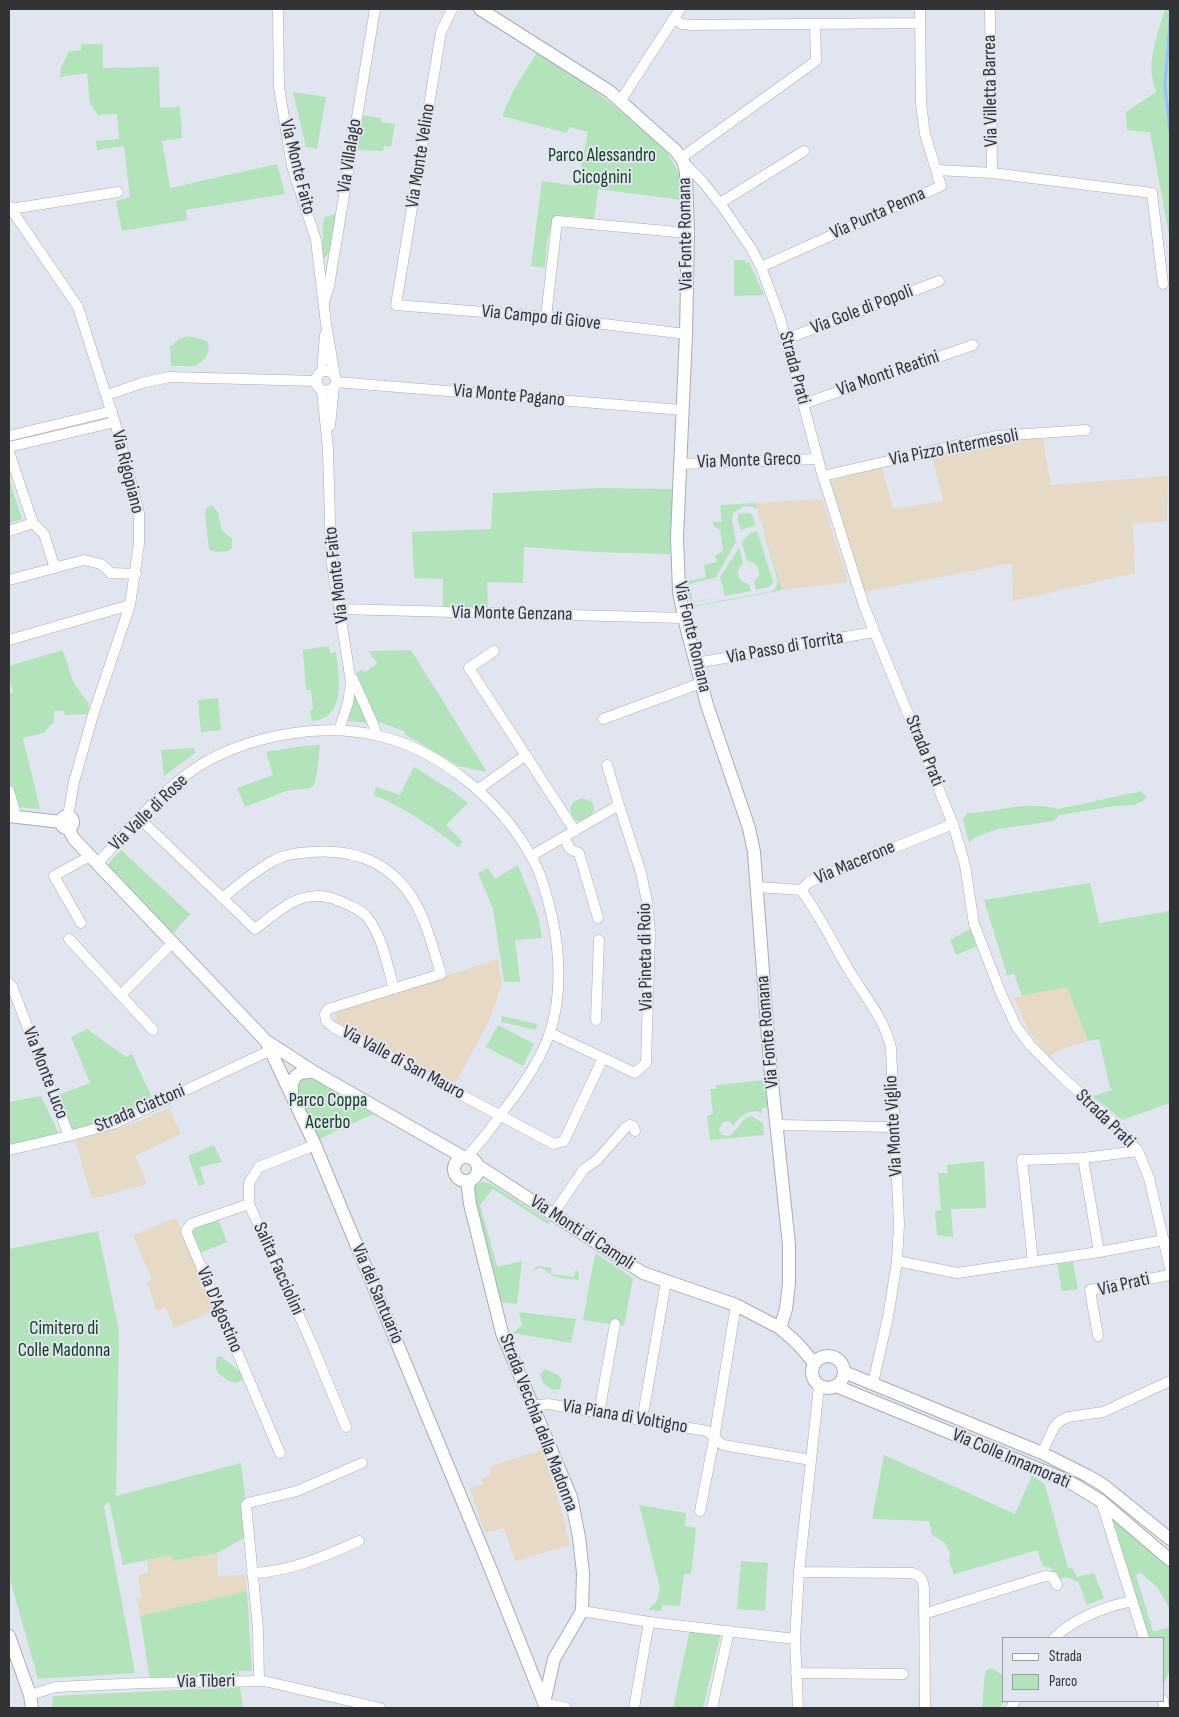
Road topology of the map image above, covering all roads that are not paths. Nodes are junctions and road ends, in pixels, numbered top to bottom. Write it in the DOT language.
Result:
graph roads {
  1 [pos="278,9"];
  2 [pos="375,9"];
  3 [pos="452,9"];
  4 [pos="480,9"];
  5 [pos="680,9"];
  6 [pos="920,9"];
  7 [pos="990,9"];
  8 [pos="673,19"];
  9 [pos="920,23"];
  10 [pos="815,24"];
  11 [pos="621,100"];
  12 [pos="804,151"];
  13 [pos="682,160"];
  14 [pos="936,170"];
  15 [pos="992,173"];
  16 [pos="686,179"];
  17 [pos="702,181"];
  18 [pos="118,192"];
  19 [pos="720,203"];
  20 [pos="10,208"];
  21 [pos="688,233"];
  22 [pos="761,267"];
  23 [pos="939,281"];
  24 [pos="1163,284"];
  25 [pos="324,303"];
  26 [pos="396,305"];
  27 [pos="546,317"];
  28 [pos="326,324"];
  29 [pos="686,334"];
  30 [pos="786,338"];
  31 [pos="974,345"];
  32 [pos="320,381"];
  33 [pos="335,381"];
  34 [pos="107,395"];
  35 [pos="803,404"];
  36 [pos="682,410"];
  37 [pos="112,411"];
  38 [pos="115,422"];
  39 [pos="1086,430"];
  40 [pos="9,436"];
  41 [pos="9,447"];
  42 [pos="328,449"];
  43 [pos="9,452"];
  44 [pos="818,459"];
  45 [pos="680,464"];
  46 [pos="12,471"];
  47 [pos="823,476"];
  48 [pos="33,523"];
  49 [pos="9,531"];
  50 [pos="55,568"];
  51 [pos="136,574"];
  52 [pos="9,580"];
  53 [pos="130,605"];
  54 [pos="339,609"];
  55 [pos="684,618"];
  56 [pos="874,632"];
  57 [pos="9,640"];
  58 [pos="494,651"];
  59 [pos="696,663"];
  60 [pos="350,671"];
  61 [pos="701,683"];
  62 [pos="603,719"];
  63 [pos="339,730"];
  64 [pos="376,735"];
  65 [pos="526,754"];
  66 [pos="607,766"];
  67 [pos="477,790"];
  68 [pos="9,791"];
  69 [pos="619,805"];
  70 [pos="12,816"];
  71 [pos="139,818"];
  72 [pos="66,822"];
  73 [pos="953,824"];
  74 [pos="575,831"];
  75 [pos="564,837"];
  76 [pos="532,856"];
  77 [pos="94,860"];
  78 [pos="757,887"];
  79 [pos="802,890"];
  80 [pos="222,898"];
  81 [pos="598,918"];
  82 [pos="81,923"];
  83 [pos="69,939"];
  84 [pos="599,940"];
  85 [pos="173,942"];
  86 [pos="9,983"];
  87 [pos="394,989"];
  88 [pos="121,995"];
  89 [pos="596,1020"];
  90 [pos="154,1030"];
  91 [pos="550,1033"];
  92 [pos="270,1047"];
  93 [pos="603,1058"];
  94 [pos="314,1072"];
  95 [pos="292,1094"];
  96 [pos="501,1114"];
  97 [pos="777,1125"];
  98 [pos="894,1126"];
  99 [pos="635,1131"];
  100 [pos="69,1136"];
  101 [pos="315,1145"];
  102 [pos="9,1150"];
  103 [pos="1138,1151"];
  104 [pos="1083,1158"];
  105 [pos="472,1166"];
  106 [pos="249,1204"];
  107 [pos="553,1214"];
  108 [pos="1164,1240"];
  109 [pos="1099,1252"];
  110 [pos="897,1261"];
  111 [pos="1033,1262"];
  112 [pos="1170,1268"];
  113 [pos="1170,1275"];
  114 [pos="666,1282"];
  115 [pos="736,1306"];
  116 [pos="615,1324"];
  117 [pos="780,1328"];
  118 [pos="1098,1336"];
  119 [pos="814,1363"];
  120 [pos="844,1372"];
  121 [pos="1170,1381"];
  122 [pos="873,1383"];
  123 [pos="820,1386"];
  124 [pos="836,1386"];
  125 [pos="532,1406"];
  126 [pos="644,1409"];
  127 [pos="599,1413"];
  128 [pos="346,1427"];
  129 [pos="714,1439"];
  130 [pos="280,1453"];
  131 [pos="1042,1453"];
  132 [pos="812,1460"];
  133 [pos="362,1463"];
  134 [pos="1100,1501"];
  135 [pos="700,1511"];
  136 [pos="1170,1539"];
  137 [pos="359,1540"];
  138 [pos="1170,1560"];
  139 [pos="798,1572"];
  140 [pos="252,1573"];
  141 [pos="1058,1585"];
  142 [pos="1132,1601"];
  143 [pos="582,1611"];
  144 [pos="924,1614"];
  145 [pos="649,1622"];
  146 [pos="729,1631"];
  147 [pos="9,1636"];
  148 [pos="1055,1637"];
  149 [pos="1144,1637"];
  150 [pos="795,1639"];
  151 [pos="553,1662"];
  152 [pos="532,1670"];
  153 [pos="796,1673"];
  154 [pos="904,1674"];
  155 [pos="259,1681"];
  156 [pos="30,1695"];
  157 [pos="544,1706"];
  158 [pos="32,1708"];
  159 [pos="380,1708"];
  160 [pos="566,1708"];
  161 [pos="634,1708"];
  162 [pos="712,1708"];
  163 [pos="798,1708"];
  164 [pos="925,1708"];
  1 -- 25 [label="street, Via Monte Faito"];
  2 -- 25 [label="street, Via Villalago"];
  3 -- 26 [label="street, Via Monte Velino"];
  4 -- 11 [label="street, Via Fonte Romana"];
  5 -- 8 [label="street"];
  6 -- 9 [label="street, Via Punta Penna"];
  7 -- 15 [label="street, Via Villetta Barrea"];
  8 -- 10 [label="street"];
  8 -- 11 [label="street"];
  9 -- 10 [label="street"];
  9 -- 14 [label="street, Via Punta Penna"];
  10 -- 13 [label="street"];
  11 -- 13 [label="street, Via Fonte Romana"];
  12 -- 19 [label="street"];
  13 -- 16 [label="street, Via Fonte Romana"];
  13 -- 17 [label="street, Strada Prati"];
  14 -- 15 [label="street"];
  14 -- 22 [label="street, Via Punta Penna"];
  15 -- 24 [label="street"];
  16 -- 17 [label="street"];
  16 -- 21 [label="street, Via Fonte Romana"];
  17 -- 19 [label="street, Strada Prati"];
  18 -- 20 [label="street"];
  19 -- 22 [label="street, Strada Prati"];
  20 -- 34 [label="street, Via Rigopiano"];
  21 -- 27 [label="street"];
  21 -- 29 [label="street, Via Fonte Romana"];
  22 -- 30 [label="street, Strada Prati"];
  23 -- 30 [label="street, Via Gole di Popoli"];
  25 -- 28 [label="street, Via Monte Faito"];
  26 -- 27 [label="street, Via Campo di Giove"];
  27 -- 29 [label="street, Via Campo di Giove"];
  28 -- 32 [label="street, Via Monte Faito"];
  28 -- 33 [label="street, Via Monte Faito"];
  29 -- 36 [label="street, Via Fonte Romana"];
  30 -- 35 [label="street, Strada Prati"];
  31 -- 35 [label="street, Via Monti Reatini"];
  32 -- 33 [label="street"];
  32 -- 33 [label="street"];
  32 -- 34 [label="street"];
  32 -- 42 [label="street, Via Monte Faito"];
  33 -- 36 [label="street, Via Monte Pagano"];
  33 -- 42 [label="street, Via Monte Faito"];
  34 -- 37 [label="street, Via Rigopiano"];
  35 -- 44 [label="street, Strada Prati"];
  36 -- 45 [label="street, Via Fonte Romana"];
  37 -- 38 [label="street, Via Rigopiano"];
  37 -- 40 [label="street"];
  38 -- 41 [label="street"];
  38 -- 51 [label="street, Via Rigopiano"];
  39 -- 47 [label="street, Via Pizzo Intermesoli"];
  42 -- 54 [label="street, Via Monte Faito"];
  43 -- 46 [label="street"];
  44 -- 45 [label="street, Via Monte Greco"];
  44 -- 47 [label="street, Strada Prati"];
  45 -- 55 [label="street, Via Fonte Romana"];
  46 -- 48 [label="street"];
  47 -- 56 [label="street, Strada Prati"];
  48 -- 49 [label="street"];
  48 -- 50 [label="street"];
  50 -- 51 [label="street"];
  50 -- 52 [label="street"];
  51 -- 53 [label="street, Via Rigopiano"];
  53 -- 57 [label="street"];
  53 -- 72 [label="street, Via Rigopiano"];
  54 -- 55 [label="street, Via Monte Genzana"];
  54 -- 60 [label="street, Via Monte Faito"];
  55 -- 59 [label="street, Via Fonte Romana"];
  56 -- 59 [label="street, Via Passo di Torrita"];
  56 -- 73 [label="street, Strada Prati"];
  58 -- 65 [label="street"];
  59 -- 61 [label="street, Via Fonte Romana"];
  60 -- 63 [label="street, Via Monte Faito"];
  60 -- 64 [label="street, Via Monte Faito"];
  61 -- 62 [label="street"];
  61 -- 78 [label="street, Via Fonte Romana"];
  63 -- 64 [label="street, Via Valle di Rose"];
  63 -- 71 [label="street, Via Valle di Rose"];
  64 -- 67 [label="street, Via Valle di Rose"];
  65 -- 67 [label="street"];
  65 -- 74 [label="street"];
  66 -- 69 [label="street, Via Pineta di Roio"];
  67 -- 76 [label="street, Via Valle di Rose"];
  68 -- 70 [label="street"];
  69 -- 74 [label="street"];
  69 -- 93 [label="street, Via Pineta di Roio"];
  70 -- 72 [label="street"];
  71 -- 77 [label="street, Via Valle di Rose"];
  71 -- 80 [label="street"];
  72 -- 77 [label="street, Via del Santuario"];
  73 -- 79 [label="street, Via Macerone"];
  73 -- 103 [label="street, Strada Prati"];
  74 -- 75 [label="street"];
  75 -- 76 [label="street"];
  75 -- 81 [label="street"];
  76 -- 91 [label="street, Via Valle di Rose"];
  77 -- 82 [label="street"];
  77 -- 85 [label="street, Via del Santuario"];
  78 -- 79 [label="street, Via Macerone"];
  78 -- 97 [label="street, Via Fonte Romana"];
  79 -- 98 [label="street, Via Monte Viglio"];
  80 -- 87 [label="street"];
  80 -- 87 [label="street, Via Valle di San Mauro"];
  83 -- 88 [label="street"];
  84 -- 89 [label="street"];
  85 -- 88 [label="street"];
  85 -- 92 [label="street, Via del Santuario"];
  86 -- 100 [label="street, Via Monte Luco"];
  87 -- 96 [label="street, Via Valle di San Mauro"];
  88 -- 90 [label="street"];
  91 -- 93 [label="street, Via Pineta di Roio"];
  91 -- 96 [label="street, Via Valle di Rose"];
  92 -- 94 [label="street, Via Monti di Campli"];
  92 -- 95 [label="street, Via del Santuario"];
  92 -- 100 [label="street, Strada Ciattoni"];
  93 -- 96 [label="street"];
  94 -- 95 [label="street"];
  94 -- 105 [label="street, Via Monti di Campli"];
  95 -- 101 [label="street, Via del Santuario"];
  96 -- 105 [label="street, Via Valle di Rose"];
  97 -- 98 [label="street"];
  97 -- 117 [label="street, Via Fonte Romana"];
  98 -- 110 [label="street, Via Monte Viglio"];
  99 -- 107 [label="street"];
  100 -- 102 [label="street, Strada Ciattoni"];
  101 -- 106 [label="street, Salita Facciolini"];
  101 -- 152 [label="street, Via del Santuario"];
  103 -- 104 [label="street"];
  103 -- 108 [label="street, Strada Prati"];
  104 -- 109 [label="street"];
  104 -- 111 [label="street"];
  105 -- 107 [label="street, Via Monti di Campli"];
  105 -- 125 [label="street, Strada Vecchia della Madonna"];
  106 -- 128 [label="street, Salita Facciolini"];
  106 -- 130 [label="street, Via D'Agostino"];
  107 -- 114 [label="street, Via Monti di Campli"];
  108 -- 109 [label="street"];
  108 -- 112 [label="street, Strada Prati"];
  109 -- 111 [label="street"];
  110 -- 111 [label="street"];
  110 -- 122 [label="street, Via Monte Viglio"];
  113 -- 118 [label="street, Via Prati"];
  114 -- 115 [label="street, Via Monti di Campli"];
  114 -- 126 [label="street"];
  115 -- 117 [label="street, Via Monti di Campli"];
  115 -- 129 [label="street, Via Piana di Voltigno"];
  116 -- 127 [label="street"];
  117 -- 119 [label="street, Via Monti di Campli"];
  119 -- 120 [label="street"];
  119 -- 123 [label="street"];
  120 -- 122 [label="street"];
  120 -- 124 [label="street"];
  121 -- 131 [label="street"];
  122 -- 131 [label="street"];
  123 -- 124 [label="street"];
  123 -- 132 [label="street"];
  124 -- 134 [label="street, Via Colle Innamorati"];
  125 -- 127 [label="street, Via Piana di Voltigno"];
  125 -- 143 [label="street, Strada Vecchia della Madonna"];
  127 -- 129 [label="street, Via Piana di Voltigno"];
  129 -- 132 [label="street, Via Piana di Voltigno"];
  129 -- 135 [label="street, Via Piana di Voltigno"];
  131 -- 136 [label="street"];
  132 -- 139 [label="street"];
  133 -- 140 [label="street"];
  134 -- 138 [label="street, Via Colle Innamorati"];
  134 -- 142 [label="street"];
  137 -- 140 [label="street"];
  139 -- 144 [label="street"];
  139 -- 150 [label="street"];
  140 -- 155 [label="street"];
  141 -- 144 [label="street"];
  142 -- 148 [label="street"];
  142 -- 149 [label="street"];
  143 -- 145 [label="street"];
  143 -- 151 [label="street, Strada Vecchia della Madonna"];
  144 -- 164 [label="street"];
  145 -- 146 [label="street"];
  145 -- 161 [label="street"];
  146 -- 150 [label="street"];
  146 -- 162 [label="street"];
  147 -- 156 [label="street"];
  150 -- 153 [label="street"];
  151 -- 152 [label="street"];
  151 -- 157 [label="street, Strada Vecchia della Madonna"];
  152 -- 157 [label="street, Via del Santuario"];
  153 -- 154 [label="street"];
  153 -- 163 [label="street"];
  155 -- 156 [label="street, Via Tiberi"];
  155 -- 159 [label="street, Via Tiberi"];
  156 -- 158 [label="street"];
  157 -- 160 [label="street"];
}
